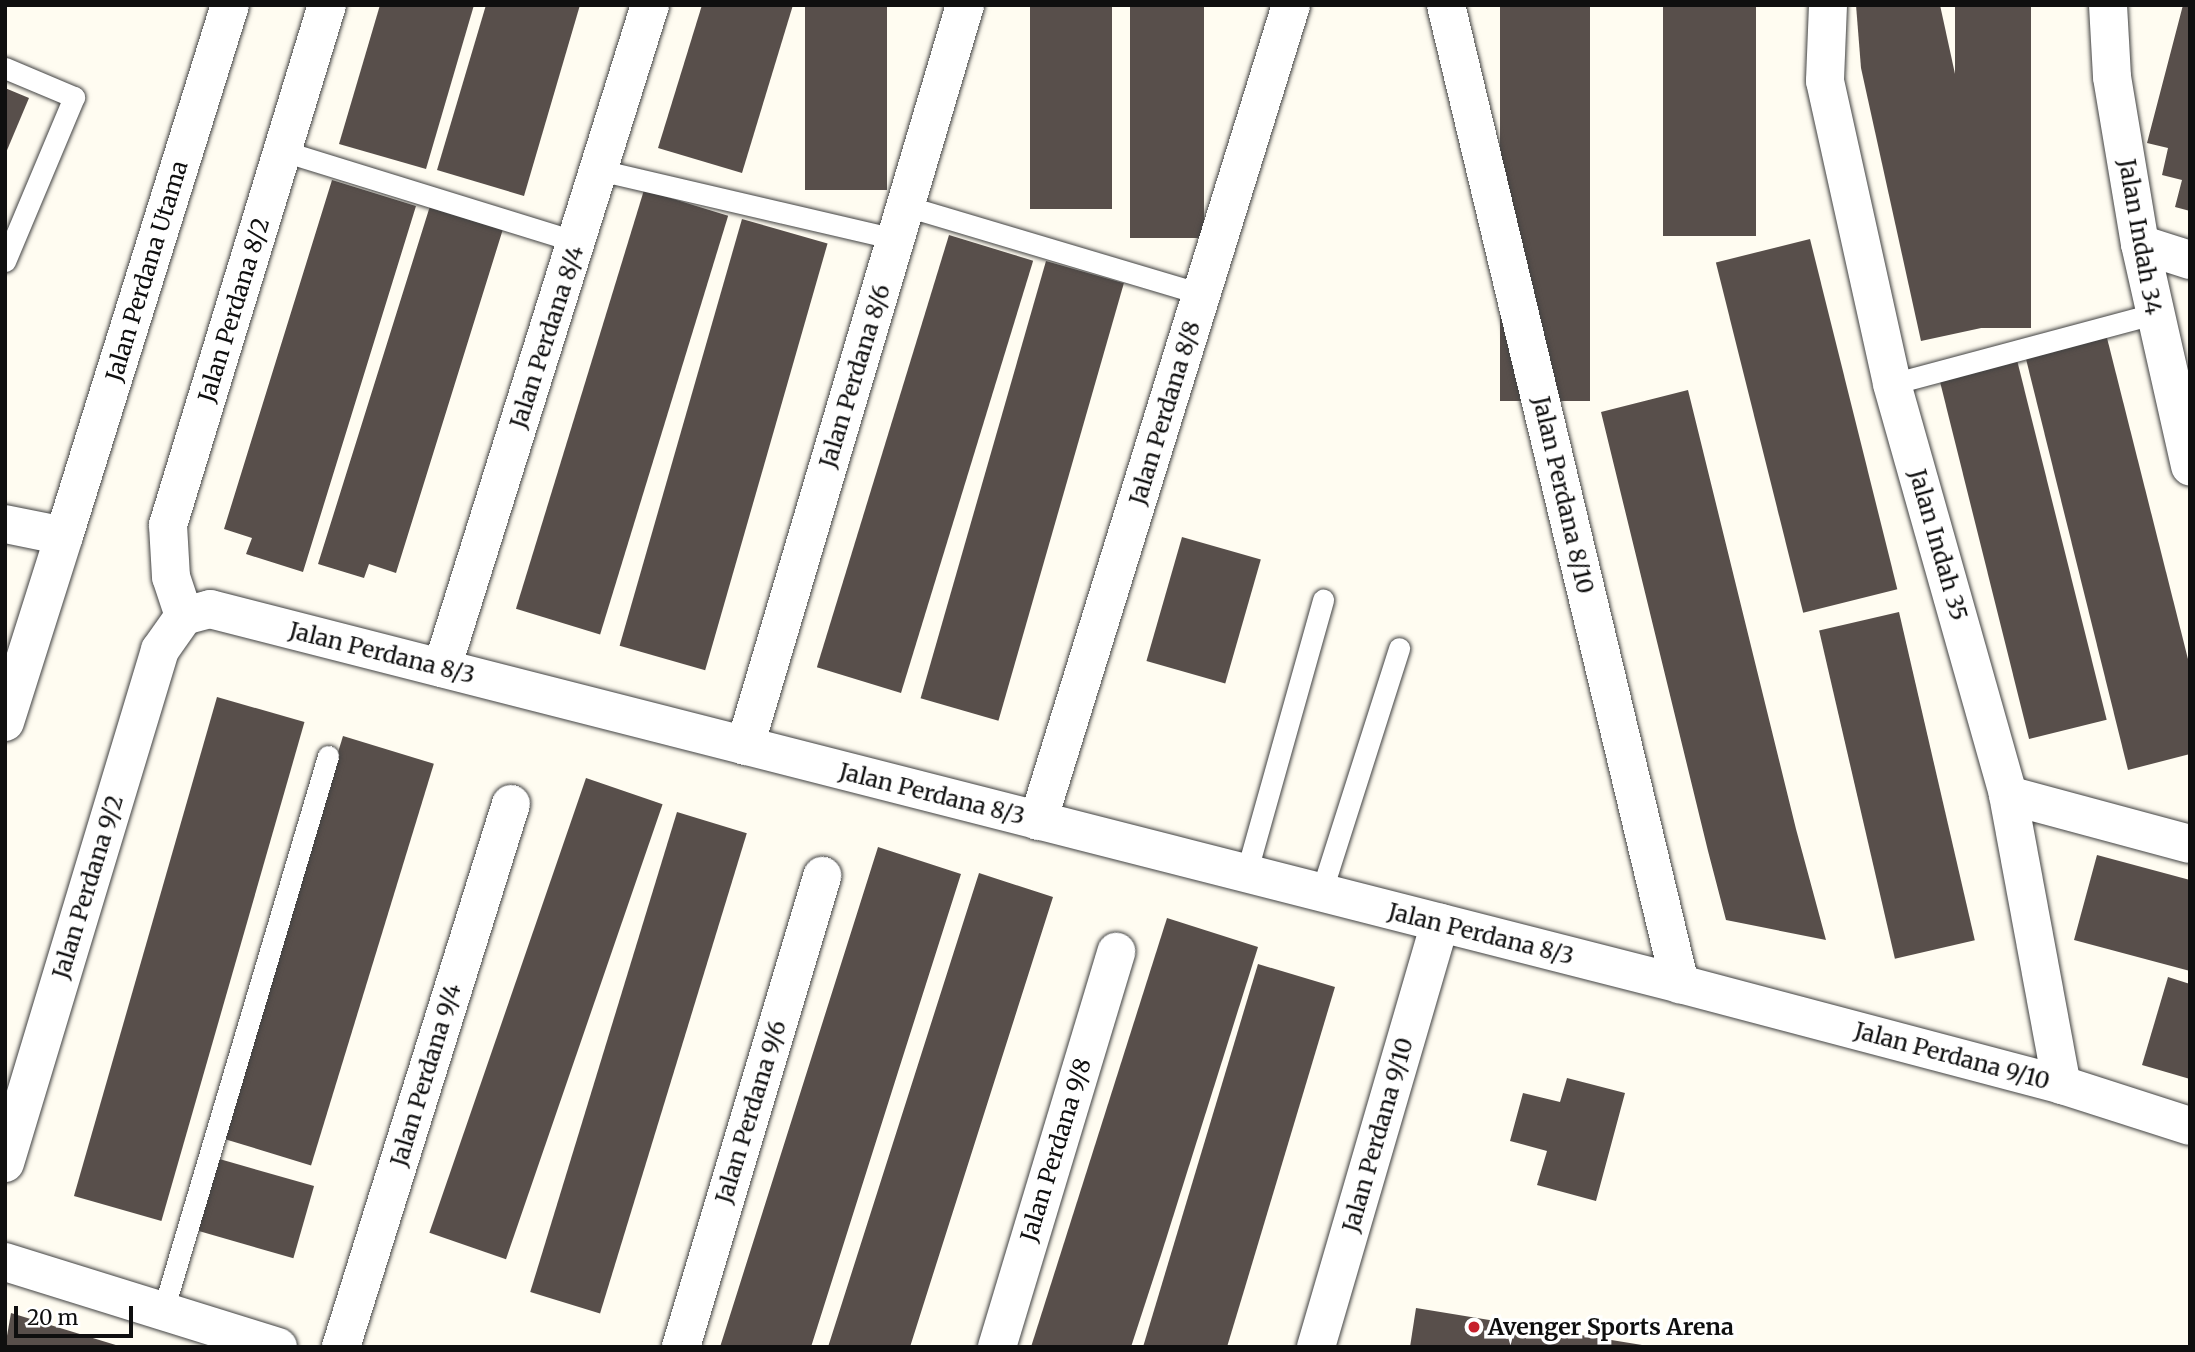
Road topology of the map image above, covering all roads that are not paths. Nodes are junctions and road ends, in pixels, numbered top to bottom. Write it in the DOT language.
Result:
graph roads {
  1 [pos="230,5"];
  2 [pos="327,5"];
  3 [pos="650,5"];
  4 [pos="965,5"];
  5 [pos="1292,5"];
  6 [pos="1446,5"];
  7 [pos="1828,5"];
  8 [pos="2108,5"];
  9 [pos="5,68"];
  10 [pos="283,151"];
  11 [pos="599,170"];
  12 [pos="901,223"];
  13 [pos="577,242"];
  14 [pos="2140,244"];
  15 [pos="2190,260"];
  16 [pos="5,261"];
  17 [pos="1202,294"];
  18 [pos="2153,314"];
  19 [pos="1892,384"];
  20 [pos="2190,466"];
  21 [pos="5,524"];
  22 [pos="64,536"];
  23 [pos="1323,600"];
  24 [pos="184,616"];
  25 [pos="1399,648"];
  26 [pos="442,668"];
  27 [pos="5,722"];
  28 [pos="745,746"];
  29 [pos="328,756"];
  30 [pos="2008,795"];
  31 [pos="512,804"];
  32 [pos="1038,821"];
  33 [pos="2190,844"];
  34 [pos="1245,874"];
  35 [pos="822,876"];
  36 [pos="1321,893"];
  37 [pos="1440,923"];
  38 [pos="1116,952"];
  39 [pos="1680,984"];
  40 [pos="2062,1085"];
  41 [pos="2190,1126"];
  42 [pos="5,1163"];
  43 [pos="5,1262"];
  44 [pos="163,1311"];
  45 [pos="278,1347"];
  46 [pos="341,1347"];
  47 [pos="681,1347"];
  48 [pos="997,1347"];
  49 [pos="1316,1347"];
  1 -- 22 [label="street, Jalan Perdana Utama"];
  2 -- 10 [label="street, Jalan Perdana 8/2"];
  3 -- 11 [label="street, Jalan Perdana 8/4"];
  4 -- 12 [label="street, Jalan Perdana 8/6"];
  5 -- 17 [label="street, Jalan Perdana 8/8"];
  6 -- 39 [label="street, Jalan Perdana 8/10"];
  7 -- 19 [label="street, Jalan Indah 35"];
  8 -- 14 [label="street, Jalan Indah 34"];
  9 -- 16 [label="lane"];
  10 -- 13 [label="lane"];
  10 -- 24 [label="street, Jalan Perdana 8/2"];
  11 -- 12 [label="lane"];
  11 -- 13 [label="street, Jalan Perdana 8/4"];
  12 -- 17 [label="lane"];
  12 -- 28 [label="street, Jalan Perdana 8/6"];
  13 -- 26 [label="street, Jalan Perdana 8/4"];
  14 -- 15 [label="street"];
  14 -- 18 [label="street, Jalan Indah 34"];
  17 -- 32 [label="street, Jalan Perdana 8/8"];
  18 -- 19 [label="lane"];
  18 -- 20 [label="street, Jalan Indah 34"];
  19 -- 30 [label="street, Jalan Indah 35"];
  21 -- 22 [label="street"];
  22 -- 27 [label="street, Jalan Perdana Utama"];
  23 -- 34 [label="lane"];
  24 -- 26 [label="street, Jalan Perdana 8/3"];
  24 -- 42 [label="street, Jalan Perdana 9/2"];
  25 -- 36 [label="lane"];
  26 -- 28 [label="street, Jalan Perdana 8/3"];
  28 -- 32 [label="street, Jalan Perdana 8/3"];
  29 -- 44 [label="lane"];
  30 -- 33 [label="street"];
  30 -- 40 [label="street, Jalan Indah 35"];
  31 -- 46 [label="street, Jalan Perdana 9/4"];
  32 -- 34 [label="street, Jalan Perdana 8/3"];
  34 -- 36 [label="street, Jalan Perdana 8/3"];
  35 -- 47 [label="street, Jalan Perdana 9/6"];
  36 -- 37 [label="street, Jalan Perdana 8/3"];
  37 -- 39 [label="street, Jalan Perdana 8/3"];
  37 -- 49 [label="street, Jalan Perdana 9/10"];
  38 -- 48 [label="street, Jalan Perdana 9/8"];
  39 -- 40 [label="street, Jalan Perdana 9/10"];
  40 -- 41 [label="street, Jalan Perdana 9/10"];
  43 -- 44 [label="street"];
  44 -- 45 [label="street"];
}
